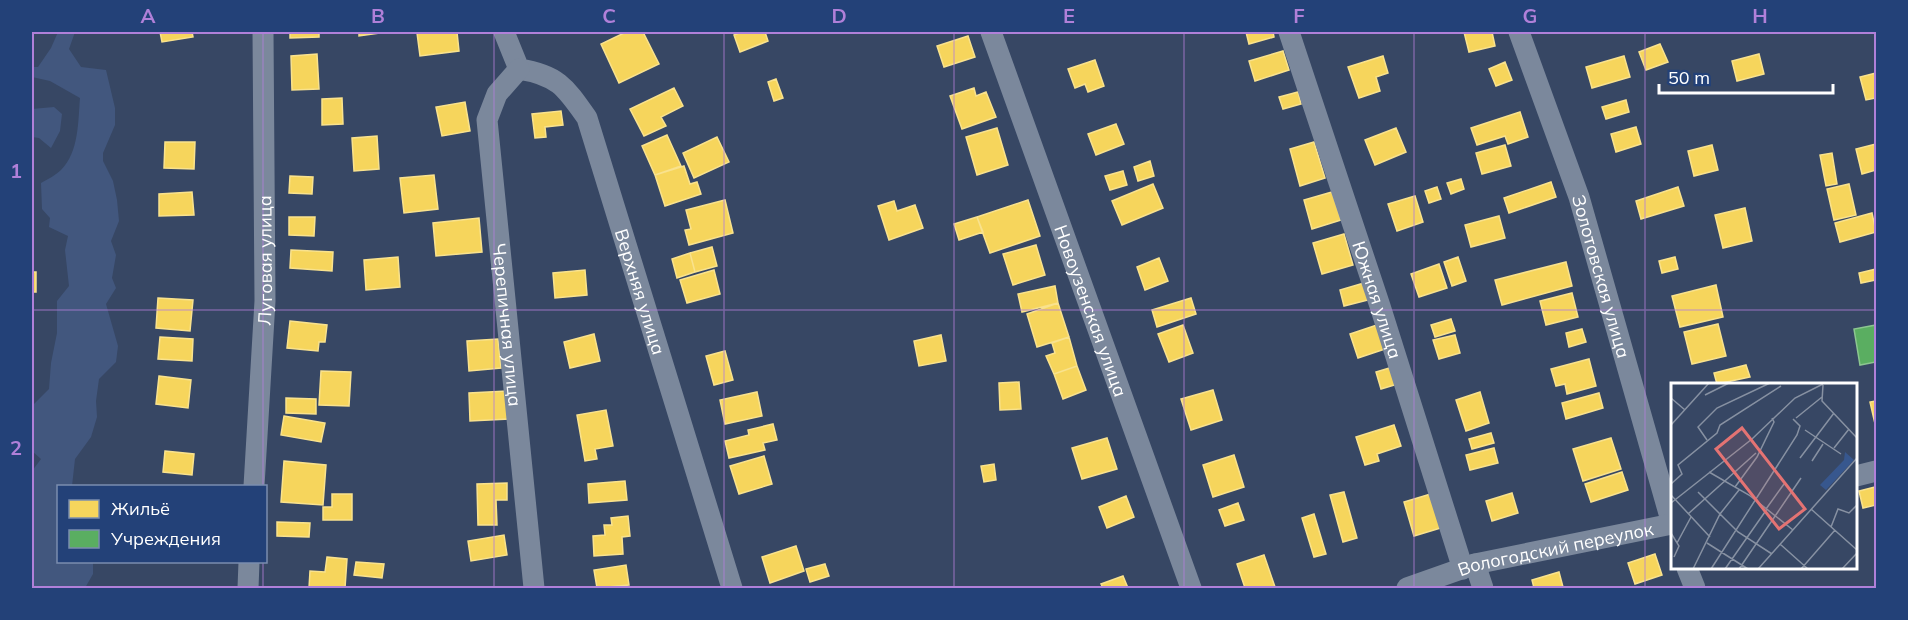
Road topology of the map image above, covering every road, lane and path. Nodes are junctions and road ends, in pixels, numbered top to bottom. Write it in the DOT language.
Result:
graph roads {
  1 [pos="263,32"];
  2 [pos="504,32"];
  3 [pos="991,32"];
  4 [pos="1289,32"];
  5 [pos="1520,32"];
  6 [pos="519,69"];
  7 [pos="1876,471"];
  8 [pos="1857,476"];
  9 [pos="254,485"];
  10 [pos="1671,520"];
  11 [pos="1671,524"];
  12 [pos="249,563"];
  13 [pos="1469,566"];
  14 [pos="1689,569"];
  15 [pos="248,588"];
  16 [pos="534,588"];
  17 [pos="732,588"];
  18 [pos="1191,588"];
  19 [pos="1407,588"];
  20 [pos="1483,588"];
  21 [pos="1695,588"];
  1 -- 9 [label="street, Луговая улица"];
  2 -- 6 [label="street"];
  3 -- 18 [label="street, Новоузенская улица"];
  4 -- 13 [label="street, Южная улица"];
  5 -- 10 [label="street, Золотовская улица"];
  6 -- 16 [label="street, Черепичная улица"];
  6 -- 17 [label="street, Верхняя улица"];
  7 -- 8 [label="street"];
  11 -- 13 [label="street, Вологодский переулок"];
  12 -- 15 [label="street"];
  13 -- 19 [label="street, Вологодский переулок"];
  13 -- 20 [label="street, Южная улица"];
  14 -- 21 [label="street"];
}
